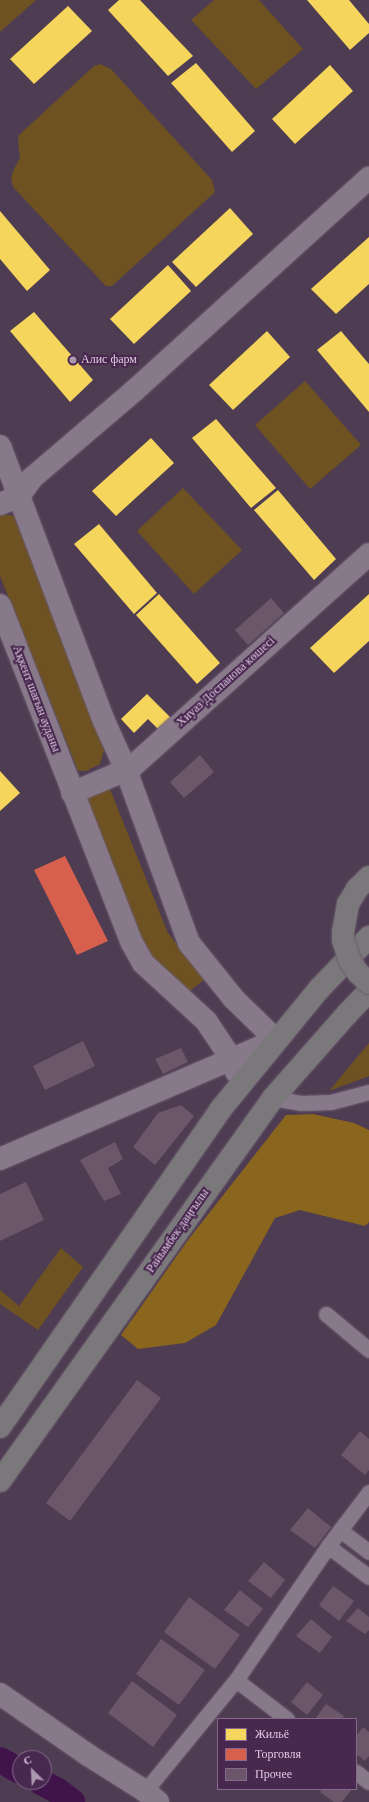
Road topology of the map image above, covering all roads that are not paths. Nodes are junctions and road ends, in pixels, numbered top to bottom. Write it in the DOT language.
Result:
graph roads {
  1 [pos="369,178"];
  2 [pos="0,446"];
  3 [pos="9,500"];
  4 [pos="369,554"];
  5 [pos="0,605"];
  6 [pos="126,770"];
  7 [pos="72,793"];
  8 [pos="369,877"];
  9 [pos="369,937"];
  10 [pos="369,983"];
  11 [pos="369,992"];
  12 [pos="234,999"];
  13 [pos="206,1021"];
  14 [pos="276,1040"];
  15 [pos="231,1058"];
  16 [pos="240,1085"];
  17 [pos="369,1092"];
  18 [pos="273,1098"];
  19 [pos="0,1159"];
  20 [pos="326,1314"];
  21 [pos="369,1350"];
  22 [pos="0,1427"];
  23 [pos="0,1482"];
  24 [pos="369,1492"];
  25 [pos="340,1530"];
  26 [pos="328,1546"];
  27 [pos="369,1552"];
  28 [pos="369,1578"];
  29 [pos="236,1680"];
  30 [pos="0,1694"];
  31 [pos="286,1718"];
  32 [pos="357,1773"];
  33 [pos="369,1782"];
  34 [pos="151,1796"];
  1 -- 3 [label="street"];
  2 -- 3 [label="street"];
  3 -- 6 [label="street"];
  4 -- 6 [label="street, Хиуаз Доспанова көшесі"];
  5 -- 7 [label="street, Ақкент шағын ауданы"];
  6 -- 7 [label="street, Хиуаз Доспанова көшесі"];
  6 -- 12 [label="street"];
  7 -- 13 [label="street, Ақкент шағын ауданы"];
  8 -- 10 [label="highway, bridge"];
  9 -- 14 [label="highway"];
  11 -- 18 [label="highway, Райымбек даңғылы"];
  12 -- 13 [label="street"];
  12 -- 14 [label="street"];
  13 -- 15 [label="street, Ақкент шағын ауданы"];
  14 -- 15 [label="street"];
  14 -- 16 [label="highway"];
  15 -- 16 [label="street, Ақкент шағын ауданы"];
  15 -- 19 [label="street"];
  16 -- 22 [label="highway"];
  17 -- 18 [label="street"];
  18 -- 23 [label="highway, Райымбек даңғылы"];
  20 -- 21 [label="street"];
  24 -- 25 [label="street"];
  25 -- 26 [label="street"];
  25 -- 27 [label="street"];
  26 -- 28 [label="street"];
  26 -- 29 [label="street"];
  29 -- 31 [label="street"];
  29 -- 34 [label="street"];
  30 -- 34 [label="street"];
  32 -- 33 [label="street"];
}
